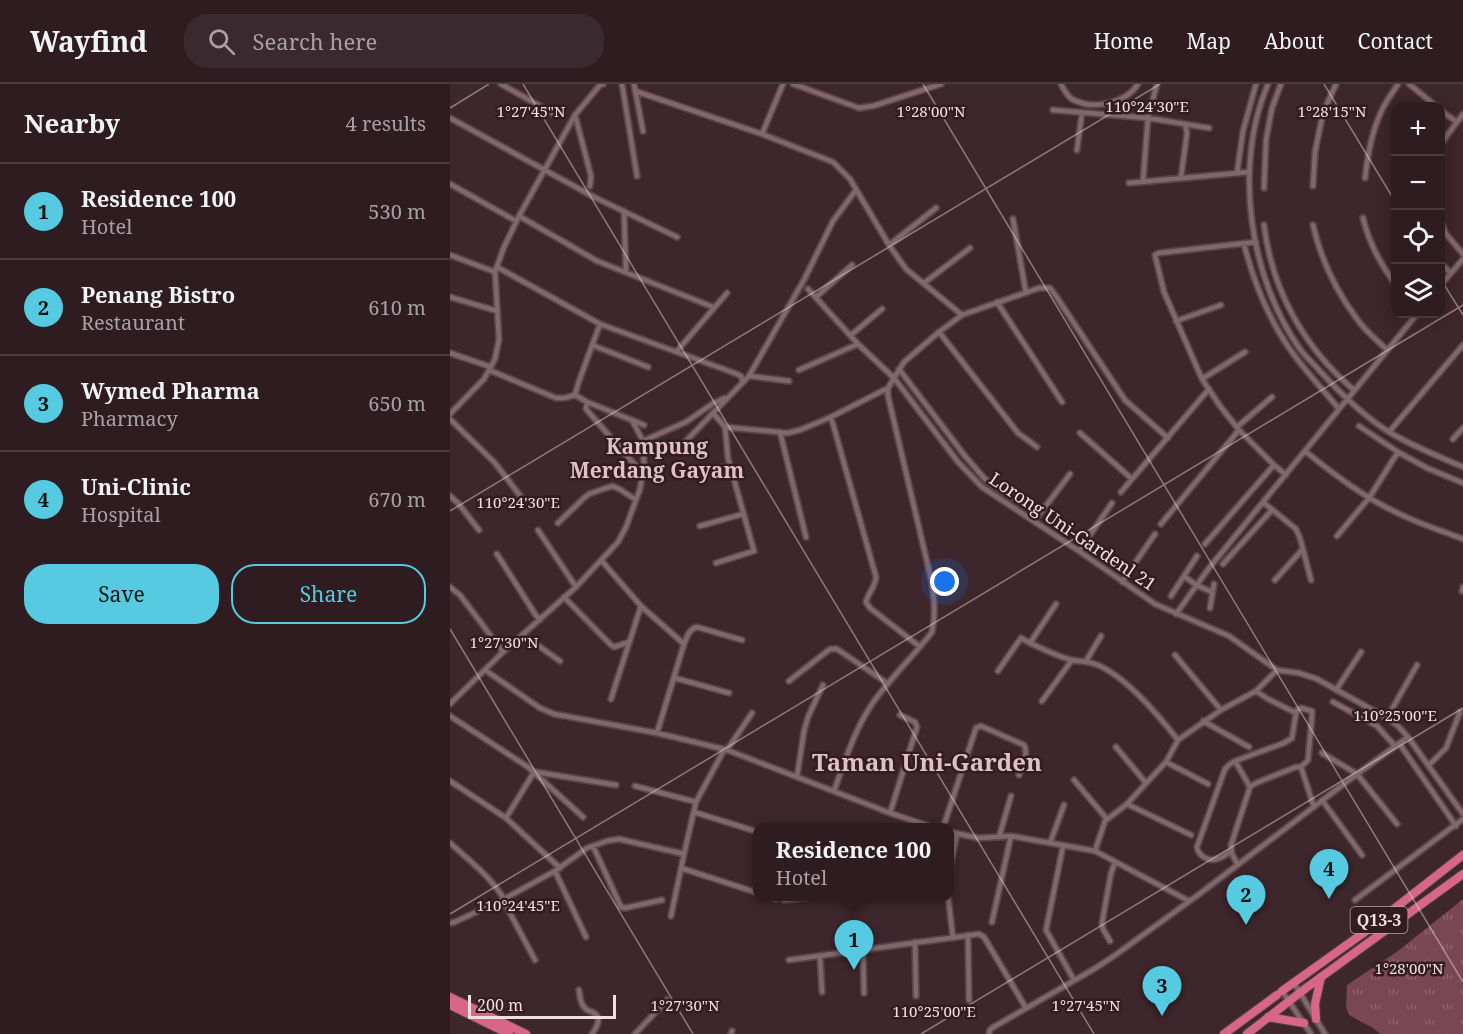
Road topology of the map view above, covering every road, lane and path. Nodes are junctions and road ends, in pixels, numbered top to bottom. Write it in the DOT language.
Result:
graph roads {
  1 [pos="501,84"];
  2 [pos="601,84"];
  3 [pos="622,84"];
  4 [pos="634,84"];
  5 [pos="783,84"];
  6 [pos="793,84"];
  7 [pos="941,84"];
  8 [pos="1061,84"];
  9 [pos="1138,84"];
  10 [pos="1157,84"];
  11 [pos="1256,84"];
  12 [pos="1268,84"];
  13 [pos="1281,84"];
  14 [pos="1336,84"];
  15 [pos="1398,84"];
  16 [pos="1409,84"];
  17 [pos="635,91"];
  18 [pos="1431,102"];
  19 [pos="1053,110"];
  20 [pos="1082,113"];
  21 [pos="554,114"];
  22 [pos="1445,114"];
  23 [pos="1463,114"];
  24 [pos="575,115"];
  25 [pos="450,118"];
  26 [pos="1148,118"];
  27 [pos="1457,122"];
  28 [pos="1185,124"];
  29 [pos="1209,128"];
  30 [pos="643,131"];
  31 [pos="762,134"];
  32 [pos="1445,138"];
  33 [pos="1077,150"];
  34 [pos="544,170"];
  35 [pos="1249,172"];
  36 [pos="1237,173"];
  37 [pos="638,176"];
  38 [pos="1181,177"];
  39 [pos="1365,177"];
  40 [pos="1143,181"];
  41 [pos="1130,183"];
  42 [pos="450,184"];
  43 [pos="590,186"];
  44 [pos="1313,186"];
  45 [pos="1264,188"];
  46 [pos="856,190"];
  47 [pos="936,208"];
  48 [pos="624,211"];
  49 [pos="519,216"];
  50 [pos="1363,218"];
  51 [pos="1012,219"];
  52 [pos="516,221"];
  53 [pos="1264,225"];
  54 [pos="1313,225"];
  55 [pos="1445,232"];
  56 [pos="677,237"];
  57 [pos="1256,242"];
  58 [pos="1244,244"];
  59 [pos="889,245"];
  60 [pos="970,249"];
  61 [pos="1463,254"];
  62 [pos="450,255"];
  63 [pos="1463,259"];
  64 [pos="1441,264"];
  65 [pos="852,265"];
  66 [pos="496,270"];
  67 [pos="626,272"];
  68 [pos="1451,273"];
  69 [pos="1391,279"];
  70 [pos="1445,280"];
  71 [pos="924,283"];
  72 [pos="808,289"];
  73 [pos="727,293"];
  74 [pos="1026,293"];
  75 [pos="450,297"];
  76 [pos="816,297"];
  77 [pos="997,302"];
  78 [pos="1221,305"];
  79 [pos="713,307"];
  80 [pos="882,309"];
  81 [pos="497,311"];
  82 [pos="962,315"];
  83 [pos="1415,318"];
  84 [pos="1176,321"];
  85 [pos="600,324"];
  86 [pos="939,332"];
  87 [pos="851,335"];
  88 [pos="858,344"];
  89 [pos="592,345"];
  90 [pos="1463,345"];
  91 [pos="1387,350"];
  92 [pos="677,351"];
  93 [pos="1245,352"];
  94 [pos="450,353"];
  95 [pos="648,367"];
  96 [pos="490,368"];
  97 [pos="899,369"];
  98 [pos="799,370"];
  99 [pos="749,376"];
  100 [pos="894,378"];
  101 [pos="1202,379"];
  102 [pos="789,381"];
  103 [pos="743,382"];
  104 [pos="888,388"];
  105 [pos="1209,389"];
  106 [pos="1354,390"];
  107 [pos="575,395"];
  108 [pos="730,396"];
  109 [pos="1272,397"];
  110 [pos="1347,399"];
  111 [pos="587,402"];
  112 [pos="1062,402"];
  113 [pos="1340,409"];
  114 [pos="712,413"];
  115 [pos="450,414"];
  116 [pos="831,417"];
  117 [pos="450,419"];
  118 [pos="632,420"];
  119 [pos="644,425"];
  120 [pos="1359,426"];
  121 [pos="725,427"];
  122 [pos="1463,428"];
  123 [pos="1238,429"];
  124 [pos="780,432"];
  125 [pos="1389,432"];
  126 [pos="1080,433"];
  127 [pos="1168,438"];
  128 [pos="1453,439"];
  129 [pos="644,441"];
  130 [pos="685,442"];
  131 [pos="1037,447"];
  132 [pos="1305,451"];
  133 [pos="1398,452"];
  134 [pos="965,456"];
  135 [pos="958,462"];
  136 [pos="635,465"];
  137 [pos="730,465"];
  138 [pos="1274,465"];
  139 [pos="1463,467"];
  140 [pos="1070,474"];
  141 [pos="1286,475"];
  142 [pos="693,476"];
  143 [pos="1132,479"];
  144 [pos="1463,483"];
  145 [pos="1121,492"];
  146 [pos="450,496"];
  147 [pos="1369,498"];
  148 [pos="636,500"];
  149 [pos="1263,502"];
  150 [pos="1112,503"];
  151 [pos="528,506"];
  152 [pos="1272,510"];
  153 [pos="743,514"];
  154 [pos="1040,514"];
  155 [pos="1035,522"];
  156 [pos="558,523"];
  157 [pos="1161,524"];
  158 [pos="700,526"];
  159 [pos="479,530"];
  160 [pos="538,530"];
  161 [pos="1155,534"];
  162 [pos="1337,536"];
  163 [pos="806,537"];
  164 [pos="1463,539"];
  165 [pos="1204,543"];
  166 [pos="1302,550"];
  167 [pos="1079,551"];
  168 [pos="497,555"];
  169 [pos="1197,556"];
  170 [pos="601,560"];
  171 [pos="716,563"];
  172 [pos="1223,564"];
  173 [pos="1184,576"];
  174 [pos="1275,580"];
  175 [pos="1311,580"];
  176 [pos="1122,582"];
  177 [pos="1214,584"];
  178 [pos="1196,585"];
  179 [pos="576,587"];
  180 [pos="451,589"];
  181 [pos="1212,592"];
  182 [pos="1171,596"];
  183 [pos="564,597"];
  184 [pos="1056,604"];
  185 [pos="641,606"];
  186 [pos="1209,608"];
  187 [pos="1176,614"];
  188 [pos="540,620"];
  189 [pos="523,635"];
  190 [pos="1101,636"];
  191 [pos="742,640"];
  192 [pos="629,642"];
  193 [pos="1030,643"];
  194 [pos="684,644"];
  195 [pos="920,646"];
  196 [pos="503,652"];
  197 [pos="1361,652"];
  198 [pos="1175,655"];
  199 [pos="1072,660"];
  200 [pos="560,661"];
  201 [pos="1086,661"];
  202 [pos="1417,665"];
  203 [pos="485,670"];
  204 [pos="1277,670"];
  205 [pos="998,671"];
  206 [pos="675,678"];
  207 [pos="789,681"];
  208 [pos="887,684"];
  209 [pos="823,685"];
  210 [pos="1336,690"];
  211 [pos="1256,691"];
  212 [pos="729,693"];
  213 [pos="611,699"];
  214 [pos="1042,701"];
  215 [pos="1333,702"];
  216 [pos="450,704"];
  217 [pos="1221,710"];
  218 [pos="1460,712"];
  219 [pos="752,713"];
  220 [pos="1296,713"];
  221 [pos="900,715"];
  222 [pos="450,716"];
  223 [pos="1388,718"];
  224 [pos="1203,721"];
  225 [pos="657,733"];
  226 [pos="1408,737"];
  227 [pos="1178,740"];
  228 [pos="1397,744"];
  229 [pos="1116,747"];
  230 [pos="1248,747"];
  231 [pos="725,750"];
  232 [pos="1322,753"];
  233 [pos="1235,761"];
  234 [pos="1166,762"];
  235 [pos="1429,765"];
  236 [pos="1300,767"];
  237 [pos="534,772"];
  238 [pos="1357,774"];
  239 [pos="1019,775"];
  240 [pos="797,777"];
  241 [pos="1074,780"];
  242 [pos="450,781"];
  243 [pos="1146,783"];
  244 [pos="1208,784"];
  245 [pos="616,785"];
  246 [pos="635,786"];
  247 [pos="1250,787"];
  248 [pos="834,791"];
  249 [pos="1011,796"];
  250 [pos="1322,800"];
  251 [pos="696,802"];
  252 [pos="1127,804"];
  253 [pos="1064,805"];
  254 [pos="1314,807"];
  255 [pos="694,812"];
  256 [pos="890,813"];
  257 [pos="1463,814"];
  258 [pos="583,817"];
  259 [pos="506,818"];
  260 [pos="1107,819"];
  261 [pos="1463,819"];
  262 [pos="920,823"];
  263 [pos="945,823"];
  264 [pos="1397,824"];
  265 [pos="1456,826"];
  266 [pos="753,830"];
  267 [pos="954,833"];
  268 [pos="957,834"];
  269 [pos="1191,835"];
  270 [pos="1011,836"];
  271 [pos="999,837"];
  272 [pos="450,843"];
  273 [pos="1050,843"];
  274 [pos="593,846"];
  275 [pos="1063,846"];
  276 [pos="954,849"];
  277 [pos="1095,851"];
  278 [pos="1231,851"];
  279 [pos="684,854"];
  280 [pos="1362,855"];
  281 [pos="1463,855"];
  282 [pos="1115,863"];
  283 [pos="1238,865"];
  284 [pos="681,868"];
  285 [pos="558,869"];
  286 [pos="1463,874"];
  287 [pos="753,891"];
  288 [pos="503,900"];
  289 [pos="662,900"];
  290 [pos="1355,900"];
  291 [pos="948,901"];
  292 [pos="1190,901"];
  293 [pos="671,916"];
  294 [pos="992,922"];
  295 [pos="450,923"];
  296 [pos="968,936"];
  297 [pos="586,938"];
  298 [pos="953,938"];
  299 [pos="1110,941"];
  300 [pos="915,942"];
  301 [pos="863,949"];
  302 [pos="820,956"];
  303 [pos="535,960"];
  304 [pos="789,960"];
  305 [pos="1321,977"];
  306 [pos="1074,980"];
  307 [pos="1293,983"];
  308 [pos="579,990"];
  309 [pos="822,992"];
  310 [pos="864,993"];
  311 [pos="1280,993"];
  312 [pos="1300,993"];
  313 [pos="916,996"];
  314 [pos="450,997"];
  315 [pos="667,1000"];
  316 [pos="969,1000"];
  317 [pos="1290,1000"];
  318 [pos="450,1005"];
  319 [pos="1026,1008"];
  320 [pos="1268,1017"];
  321 [pos="1316,1019"];
  322 [pos="1304,1023"];
  323 [pos="509,1034"];
  324 [pos="526,1034"];
  325 [pos="592,1034"];
  326 [pos="635,1034"];
  327 [pos="989,1034"];
  328 [pos="1224,1034"];
  329 [pos="1247,1034"];
  330 [pos="1311,1034"];
  331 [pos="1325,1034"];
  1 -- 21 [label="street"];
  2 -- 24 [label="street"];
  3 -- 37 [label="street"];
  4 -- 17 [label="street"];
  5 -- 31 [label="street"];
  6 -- 7 [label="street"];
  8 -- 9 [label="street"];
  10 -- 26 [label="street"];
  11 -- 36 [label="street"];
  12 -- 35 [label="street"];
  13 -- 45 [label="street"];
  14 -- 44 [label="street"];
  15 -- 39 [label="street"];
  16 -- 18 [label="street"];
  17 -- 30 [label="street"];
  17 -- 31 [label="street"];
  19 -- 20 [label="street"];
  20 -- 26 [label="street"];
  20 -- 33 [label="street"];
  22 -- 27 [label="street"];
  23 -- 27 [label="street"];
  24 -- 34 [label="street"];
  24 -- 43 [label="street"];
  25 -- 34 [label="street"];
  26 -- 28 [label="street"];
  26 -- 40 [label="street"];
  27 -- 32 [label="street"];
  28 -- 29 [label="street"];
  28 -- 38 [label="street"];
  31 -- 46 [label="street"];
  34 -- 48 [label="street"];
  34 -- 49 [label="street"];
  35 -- 36 [label="street"];
  35 -- 57 [label="street"];
  36 -- 38 [label="street"];
  38 -- 40 [label="street"];
  40 -- 41 [label="street"];
  42 -- 52 [label="street"];
  46 -- 59 [label="street"];
  46 -- 99 [label="street"];
  47 -- 59 [label="street"];
  48 -- 56 [label="street"];
  48 -- 67 [label="street"];
  49 -- 52 [label="street"];
  49 -- 67 [label="street"];
  50 -- 69 [label="street"];
  51 -- 74 [label="street"];
  52 -- 66 [label="street"];
  53 -- 106 [label="street"];
  54 -- 91 [label="street"];
  55 -- 61 [label="street"];
  57 -- 58 [label="street"];
  57 -- 110 [label="street"];
  58 -- 84 [label="street"];
  58 -- 113 [label="street"];
  59 -- 71 [label="street"];
  60 -- 71 [label="street"];
  62 -- 66 [label="street"];
  63 -- 68 [label="street"];
  64 -- 68 [label="street"];
  65 -- 76 [label="street"];
  66 -- 81 [label="street"];
  66 -- 85 [label="street"];
  67 -- 79 [label="street"];
  68 -- 70 [label="street"];
  71 -- 82 [label="street"];
  72 -- 76 [label="street, Lorong Uni-Gardenl 21"];
  73 -- 79 [label="street"];
  74 -- 77 [label="street"];
  74 -- 127 [label="street"];
  75 -- 81 [label="street"];
  76 -- 87 [label="street, Lorong Uni-Gardenl 21"];
  77 -- 82 [label="street"];
  77 -- 112 [label="street"];
  78 -- 84 [label="street"];
  79 -- 92 [label="street"];
  80 -- 87 [label="street"];
  81 -- 96 [label="street"];
  82 -- 86 [label="street"];
  83 -- 91 [label="street"];
  84 -- 101 [label="street"];
  85 -- 89 [label="street"];
  85 -- 92 [label="street"];
  86 -- 97 [label="street"];
  86 -- 131 [label="street"];
  87 -- 88 [label="street, Lorong Uni-Gardenl 21"];
  88 -- 98 [label="street"];
  88 -- 100 [label="street, Lorong Uni-Gardenl 21"];
  89 -- 95 [label="street"];
  89 -- 107 [label="street"];
  90 -- 125 [label="street"];
  91 -- 106 [label="street"];
  92 -- 103 [label="street"];
  93 -- 101 [label="street"];
  94 -- 96 [label="street"];
  96 -- 107 [label="street"];
  96 -- 115 [label="street"];
  97 -- 100 [label="street"];
  97 -- 134 [label="street"];
  99 -- 102 [label="street"];
  99 -- 103 [label="street"];
  100 -- 104 [label="street"];
  100 -- 135 [label="street, Lorong Uni-Gardenl 21"];
  101 -- 105 [label="street"];
  103 -- 108 [label="street"];
  104 -- 116 [label="street"];
  104 -- 195 [label="street"];
  105 -- 123 [label="street"];
  105 -- 127 [label="street"];
  106 -- 110 [label="street"];
  107 -- 111 [label="street"];
  108 -- 114 [label="street"];
  108 -- 129 [label="street"];
  109 -- 123 [label="street"];
  110 -- 113 [label="street"];
  110 -- 125 [label="street"];
  111 -- 118 [label="street"];
  111 -- 136 [label="street"];
  113 -- 132 [label="street"];
  114 -- 121 [label="street"];
  114 -- 130 [label="street"];
  116 -- 124 [label="street"];
  116 -- 195 [label="street"];
  117 -- 151 [label="street"];
  118 -- 119 [label="street"];
  118 -- 129 [label="street"];
  120 -- 133 [label="street"];
  121 -- 124 [label="street"];
  121 -- 137 [label="street"];
  122 -- 128 [label="street"];
  123 -- 138 [label="street"];
  123 -- 157 [label="street"];
  124 -- 163 [label="street"];
  125 -- 139 [label="street"];
  126 -- 143 [label="street"];
  127 -- 143 [label="street"];
  129 -- 148 [label="street"];
  132 -- 141 [label="street"];
  132 -- 147 [label="street"];
  133 -- 144 [label="street"];
  133 -- 147 [label="street"];
  134 -- 135 [label="street"];
  134 -- 154 [label="street"];
  135 -- 155 [label="street, Lorong Uni-Gardenl 21"];
  137 -- 142 [label="street"];
  137 -- 153 [label="street"];
  138 -- 141 [label="street"];
  138 -- 165 [label="street"];
  140 -- 154 [label="street"];
  141 -- 149 [label="street"];
  143 -- 145 [label="street"];
  146 -- 159 [label="street"];
  147 -- 162 [label="street"];
  147 -- 164 [label="street"];
  148 -- 156 [label="street"];
  148 -- 170 [label="street"];
  149 -- 152 [label="street"];
  149 -- 178 [label="street"];
  150 -- 167 [label="street"];
  152 -- 166 [label="street"];
  152 -- 172 [label="street"];
  153 -- 158 [label="street"];
  153 -- 171 [label="street"];
  154 -- 155 [label="street"];
  155 -- 167 [label="street, Lorong Uni-Gardenl 21"];
  160 -- 179 [label="street"];
  161 -- 176 [label="street"];
  166 -- 174 [label="street"];
  166 -- 175 [label="street"];
  167 -- 176 [label="street, Lorong Uni-Gardenl 21"];
  168 -- 188 [label="street"];
  169 -- 173 [label="street"];
  170 -- 179 [label="street"];
  170 -- 185 [label="street"];
  173 -- 178 [label="street"];
  173 -- 182 [label="street"];
  176 -- 187 [label="street, Lorong Uni-Gardenl 21"];
  177 -- 181 [label="street"];
  178 -- 181 [label="street"];
  178 -- 187 [label="street"];
  179 -- 183 [label="street"];
  180 -- 196 [label="street"];
  181 -- 186 [label="street"];
  183 -- 188 [label="street"];
  183 -- 192 [label="street"];
  184 -- 193 [label="street"];
  185 -- 192 [label="street"];
  185 -- 194 [label="street"];
  187 -- 204 [label="street, Lorong Uni-Gardenl 21"];
  188 -- 189 [label="street"];
  189 -- 196 [label="street"];
  189 -- 200 [label="street"];
  190 -- 201 [label="street"];
  191 -- 194 [label="street"];
  192 -- 213 [label="street"];
  193 -- 199 [label="street"];
  193 -- 205 [label="street"];
  194 -- 206 [label="street"];
  195 -- 208 [label="street"];
  196 -- 203 [label="street"];
  197 -- 210 [label="street"];
  198 -- 217 [label="street"];
  199 -- 201 [label="street"];
  199 -- 214 [label="street"];
  201 -- 227 [label="street"];
  202 -- 223 [label="street"];
  203 -- 216 [label="street"];
  203 -- 225 [label="street"];
  204 -- 210 [label="street"];
  204 -- 211 [label="street"];
  206 -- 212 [label="street"];
  206 -- 225 [label="street"];
  207 -- 208 [label="street"];
  208 -- 248 [label="street"];
  209 -- 240 [label="street"];
  210 -- 223 [label="street"];
  211 -- 217 [label="street"];
  211 -- 220 [label="street"];
  215 -- 228 [label="street"];
  217 -- 224 [label="street"];
  218 -- 235 [label="street"];
  219 -- 231 [label="street"];
  220 -- 233 [label="street"];
  220 -- 236 [label="street"];
  221 -- 256 [label="street"];
  222 -- 237 [label="street"];
  223 -- 226 [label="street"];
  224 -- 227 [label="street"];
  224 -- 230 [label="street"];
  225 -- 231 [label="street"];
  226 -- 228 [label="street"];
  226 -- 235 [label="street"];
  227 -- 234 [label="street"];
  228 -- 238 [label="street"];
  228 -- 265 [label="street"];
  229 -- 243 [label="street"];
  231 -- 240 [label="street"];
  231 -- 251 [label="street"];
  232 -- 238 [label="street"];
  233 -- 247 [label="street"];
  233 -- 278 [label="street"];
  234 -- 243 [label="street"];
  234 -- 244 [label="street"];
  235 -- 257 [label="street"];
  236 -- 247 [label="street"];
  236 -- 254 [label="street"];
  237 -- 245 [label="street"];
  237 -- 258 [label="street"];
  237 -- 259 [label="street"];
  238 -- 250 [label="street"];
  238 -- 264 [label="street"];
  239 -- 263 [label="street"];
  240 -- 248 [label="street"];
  241 -- 260 [label="street"];
  242 -- 259 [label="street"];
  243 -- 252 [label="street"];
  246 -- 251 [label="street"];
  247 -- 278 [label="street"];
  248 -- 256 [label="street"];
  249 -- 271 [label="street"];
  250 -- 254 [label="street"];
  250 -- 280 [label="street"];
  251 -- 255 [label="street"];
  252 -- 260 [label="street"];
  252 -- 269 [label="street"];
  253 -- 273 [label="street"];
  254 -- 283 [label="street"];
  255 -- 266 [label="street"];
  255 -- 279 [label="street"];
  256 -- 262 [label="street"];
  259 -- 285 [label="street"];
  260 -- 277 [label="street"];
  261 -- 265 [label="street"];
  265 -- 290 [label="street"];
  267 -- 268 [label="street"];
  268 -- 271 [label="street"];
  268 -- 276 [label="street"];
  270 -- 271 [label="street"];
  270 -- 273 [label="street"];
  270 -- 294 [label="street"];
  272 -- 288 [label="street"];
  273 -- 275 [label="street"];
  274 -- 279 [label="street"];
  274 -- 285 [label="street"];
  274 -- 289 [label="street"];
  275 -- 277 [label="street"];
  275 -- 306 [label="street"];
  277 -- 282 [label="street"];
  278 -- 283 [label="street"];
  279 -- 284 [label="street"];
  281 -- 307 [label="highway, Q13-3"];
  282 -- 292 [label="street"];
  282 -- 299 [label="street"];
  283 -- 292 [label="street"];
  284 -- 287 [label="street"];
  284 -- 293 [label="street"];
  285 -- 288 [label="street"];
  285 -- 297 [label="street"];
  286 -- 305 [label="highway, Q13-3"];
  288 -- 295 [label="street"];
  288 -- 303 [label="street"];
  291 -- 298 [label="street"];
  292 -- 306 [label="street"];
  296 -- 298 [label="street"];
  296 -- 316 [label="street"];
  296 -- 319 [label="street"];
  298 -- 300 [label="street"];
  300 -- 301 [label="street"];
  300 -- 313 [label="street"];
  301 -- 302 [label="street"];
  301 -- 310 [label="street"];
  302 -- 304 [label="street"];
  302 -- 309 [label="street"];
  305 -- 312 [label="highway, Q13-3"];
  305 -- 321 [label="highway"];
  306 -- 319 [label="street"];
  307 -- 311 [label="highway, Q13-3"];
  307 -- 312 [label="street"];
  308 -- 325 [label="street"];
  311 -- 317 [label="street"];
  311 -- 328 [label="highway, Q13-3"];
  312 -- 317 [label="highway, Q13-3"];
  312 -- 321 [label="street"];
  314 -- 324 [label="highway"];
  315 -- 326 [label="street"];
  317 -- 320 [label="highway, Q13-3"];
  317 -- 322 [label="street"];
  318 -- 323 [label="highway"];
  319 -- 327 [label="street"];
  320 -- 322 [label="highway"];
  320 -- 329 [label="highway, Q13-3"];
  321 -- 331 [label="street"];
  322 -- 330 [label="street"];
}
